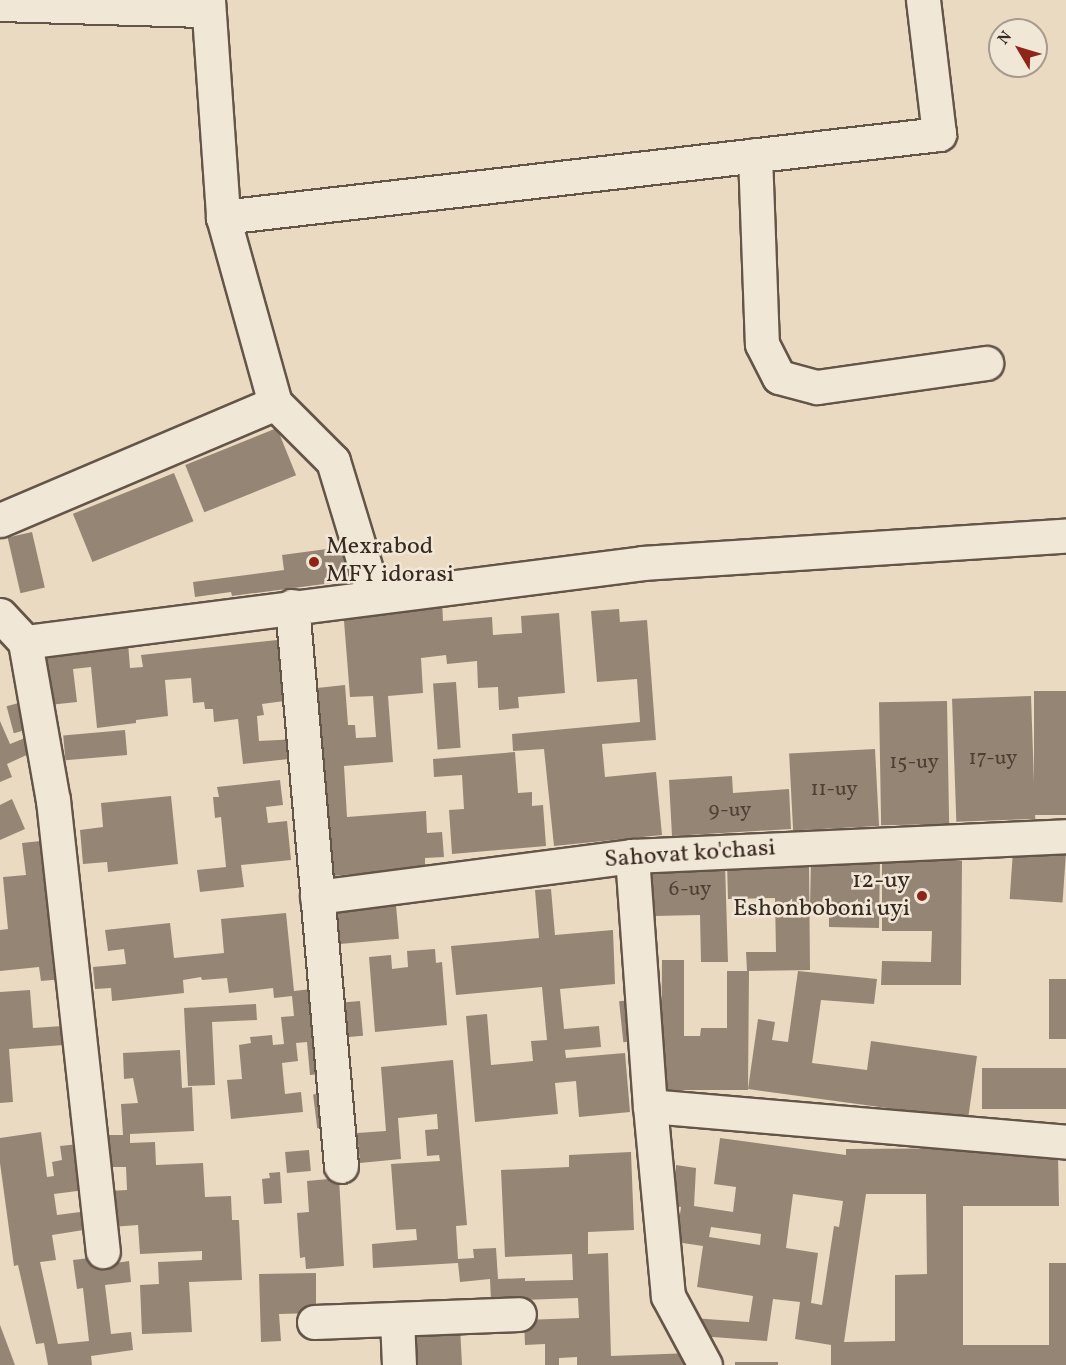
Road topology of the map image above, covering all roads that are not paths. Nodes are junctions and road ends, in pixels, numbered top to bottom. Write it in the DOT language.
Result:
graph roads {
  1 [pos="923,0"];
  2 [pos="0,4"];
  3 [pos="208,5"];
  4 [pos="755,155"];
  5 [pos="223,217"];
  6 [pos="986,363"];
  7 [pos="275,403"];
  8 [pos="0,520"];
  9 [pos="1066,536"];
  10 [pos="374,596"];
  11 [pos="292,606"];
  12 [pos="0,615"];
  13 [pos="25,642"];
  14 [pos="1066,836"];
  15 [pos="632,855"];
  16 [pos="317,897"];
  17 [pos="650,1106"];
  18 [pos="1066,1142"];
  19 [pos="341,1166"];
  20 [pos="103,1251"];
  21 [pos="519,1314"];
  22 [pos="397,1319"];
  23 [pos="315,1322"];
  24 [pos="399,1365"];
  25 [pos="705,1365"];
  1 -- 4 [label="street"];
  2 -- 3 [label="street"];
  3 -- 5 [label="street"];
  4 -- 5 [label="street"];
  4 -- 6 [label="street"];
  5 -- 7 [label="street"];
  7 -- 8 [label="street"];
  7 -- 10 [label="street"];
  9 -- 10 [label="street"];
  10 -- 11 [label="street"];
  11 -- 13 [label="street"];
  11 -- 16 [label="street"];
  12 -- 13 [label="street"];
  13 -- 20 [label="street"];
  14 -- 15 [label="street, Sahovat ko'chasi"];
  15 -- 16 [label="street, Sahovat ko'chasi"];
  15 -- 17 [label="street"];
  16 -- 19 [label="street"];
  17 -- 18 [label="street"];
  17 -- 25 [label="street"];
  21 -- 22 [label="street"];
  22 -- 23 [label="street"];
  22 -- 24 [label="street"];
}
